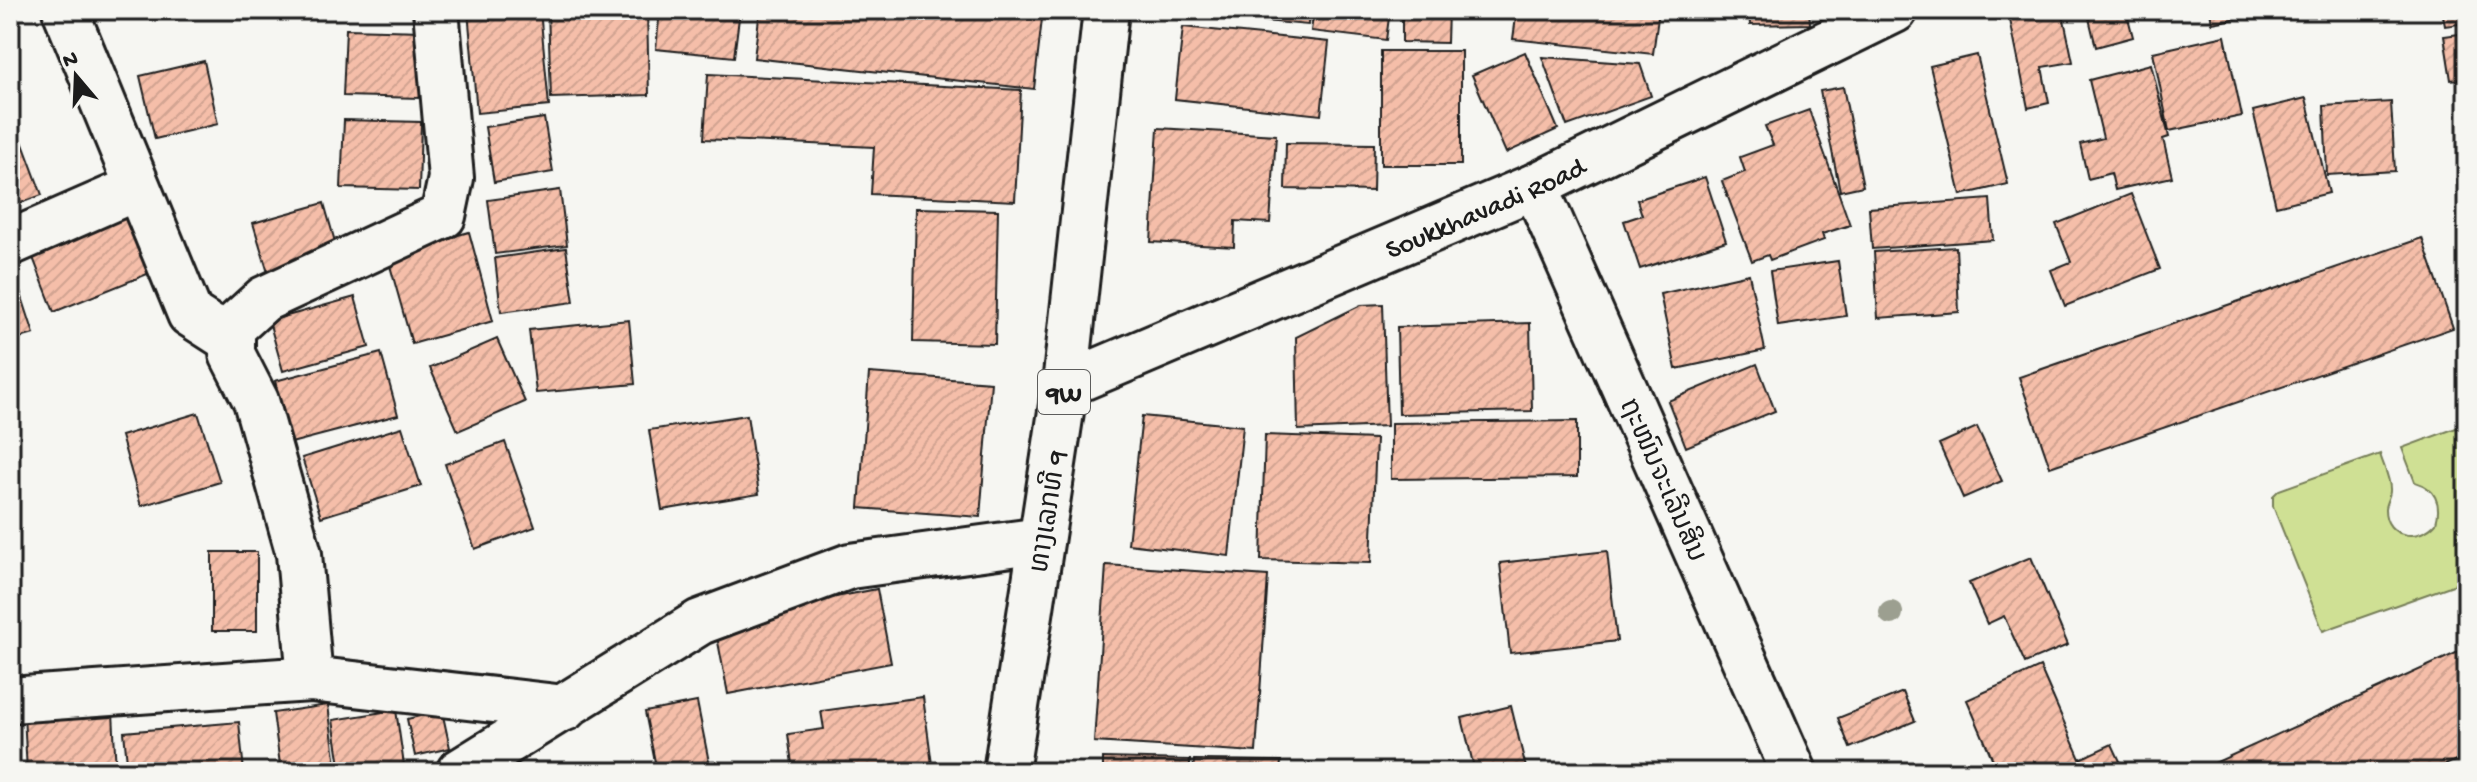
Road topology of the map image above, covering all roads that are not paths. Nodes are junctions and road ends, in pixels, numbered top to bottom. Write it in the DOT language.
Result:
graph roads {
  1 [pos="65,10"];
  2 [pos="436,10"];
  3 [pos="1106,10"];
  4 [pos="1895,10"];
  5 [pos="1535,186"];
  6 [pos="136,188"];
  7 [pos="10,243"];
  8 [pos="232,341"];
  9 [pos="1065,385"];
  10 [pos="1041,540"];
  11 [pos="310,679"];
  12 [pos="10,700"];
  13 [pos="565,708"];
  14 [pos="459,772"];
  15 [pos="1006,772"];
  16 [pos="1794,772"];
  1 -- 6 [label="street"];
  2 -- 8 [label="street"];
  3 -- 9 [label="street, ທາງເລກທີ 9 / 9W"];
  4 -- 5 [label="street, Soukkhavadi Road"];
  5 -- 9 [label="street, Soukkhavadi Road"];
  5 -- 16 [label="street, ຖະໜົນຈະເລີນສິນ"];
  6 -- 7 [label="street"];
  6 -- 8 [label="street"];
  8 -- 11 [label="street"];
  9 -- 10 [label="street, ທາງເລກທີ 9 / 9W"];
  10 -- 13 [label="street"];
  10 -- 15 [label="street, ທາງເລກທີ 9 / 9W"];
  11 -- 12 [label="street"];
  11 -- 13 [label="street"];
  13 -- 14 [label="street"];
}
